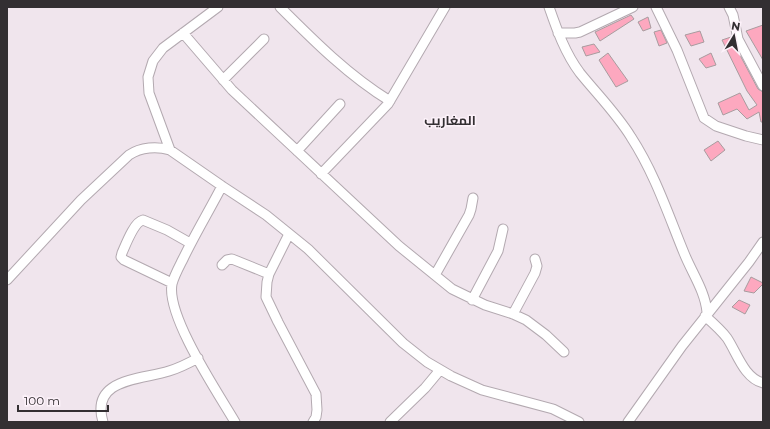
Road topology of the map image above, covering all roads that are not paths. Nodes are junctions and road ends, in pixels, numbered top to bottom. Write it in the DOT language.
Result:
graph roads {
  1 [pos="218,7"];
  2 [pos="280,7"];
  3 [pos="445,7"];
  4 [pos="549,7"];
  5 [pos="633,7"];
  6 [pos="656,7"];
  7 [pos="729,7"];
  8 [pos="183,33"];
  9 [pos="558,33"];
  10 [pos="264,39"];
  11 [pos="223,80"];
  12 [pos="763,86"];
  13 [pos="390,101"];
  14 [pos="340,104"];
  15 [pos="763,140"];
  16 [pos="170,150"];
  17 [pos="297,151"];
  18 [pos="322,174"];
  19 [pos="222,186"];
  20 [pos="473,198"];
  21 [pos="503,229"];
  22 [pos="289,234"];
  23 [pos="763,242"];
  24 [pos="190,243"];
  25 [pos="535,259"];
  26 [pos="222,265"];
  27 [pos="269,274"];
  28 [pos="435,275"];
  29 [pos="7,280"];
  30 [pos="172,283"];
  31 [pos="472,300"];
  32 [pos="513,314"];
  33 [pos="706,314"];
  34 [pos="564,352"];
  35 [pos="198,358"];
  36 [pos="440,370"];
  37 [pos="763,383"];
  38 [pos="103,422"];
  39 [pos="235,422"];
  40 [pos="313,422"];
  41 [pos="390,422"];
  42 [pos="579,422"];
  43 [pos="628,422"];
  1 -- 8 [label="street"];
  2 -- 13 [label="street"];
  3 -- 13 [label="street"];
  4 -- 9 [label="street"];
  5 -- 9 [label="street"];
  6 -- 15 [label="street"];
  7 -- 12 [label="street"];
  8 -- 11 [label="street"];
  8 -- 16 [label="street"];
  9 -- 33 [label="street"];
  10 -- 11 [label="street"];
  11 -- 17 [label="street"];
  13 -- 18 [label="street"];
  14 -- 17 [label="street"];
  16 -- 19 [label="street"];
  16 -- 29 [label="street"];
  17 -- 18 [label="street"];
  18 -- 28 [label="street"];
  19 -- 22 [label="street"];
  19 -- 24 [label="street"];
  20 -- 28 [label="street"];
  21 -- 31 [label="street"];
  22 -- 27 [label="street"];
  22 -- 36 [label="street"];
  23 -- 33 [label="street"];
  24 -- 30 [label="street"];
  24 -- 30 [label="street"];
  25 -- 32 [label="street"];
  26 -- 27 [label="street"];
  27 -- 40 [label="street"];
  28 -- 31 [label="street"];
  30 -- 35 [label="street"];
  31 -- 32 [label="street"];
  32 -- 34 [label="street"];
  33 -- 37 [label="street"];
  33 -- 43 [label="street"];
  35 -- 38 [label="street"];
  35 -- 39 [label="street"];
  36 -- 41 [label="street"];
  36 -- 42 [label="street"];
}
